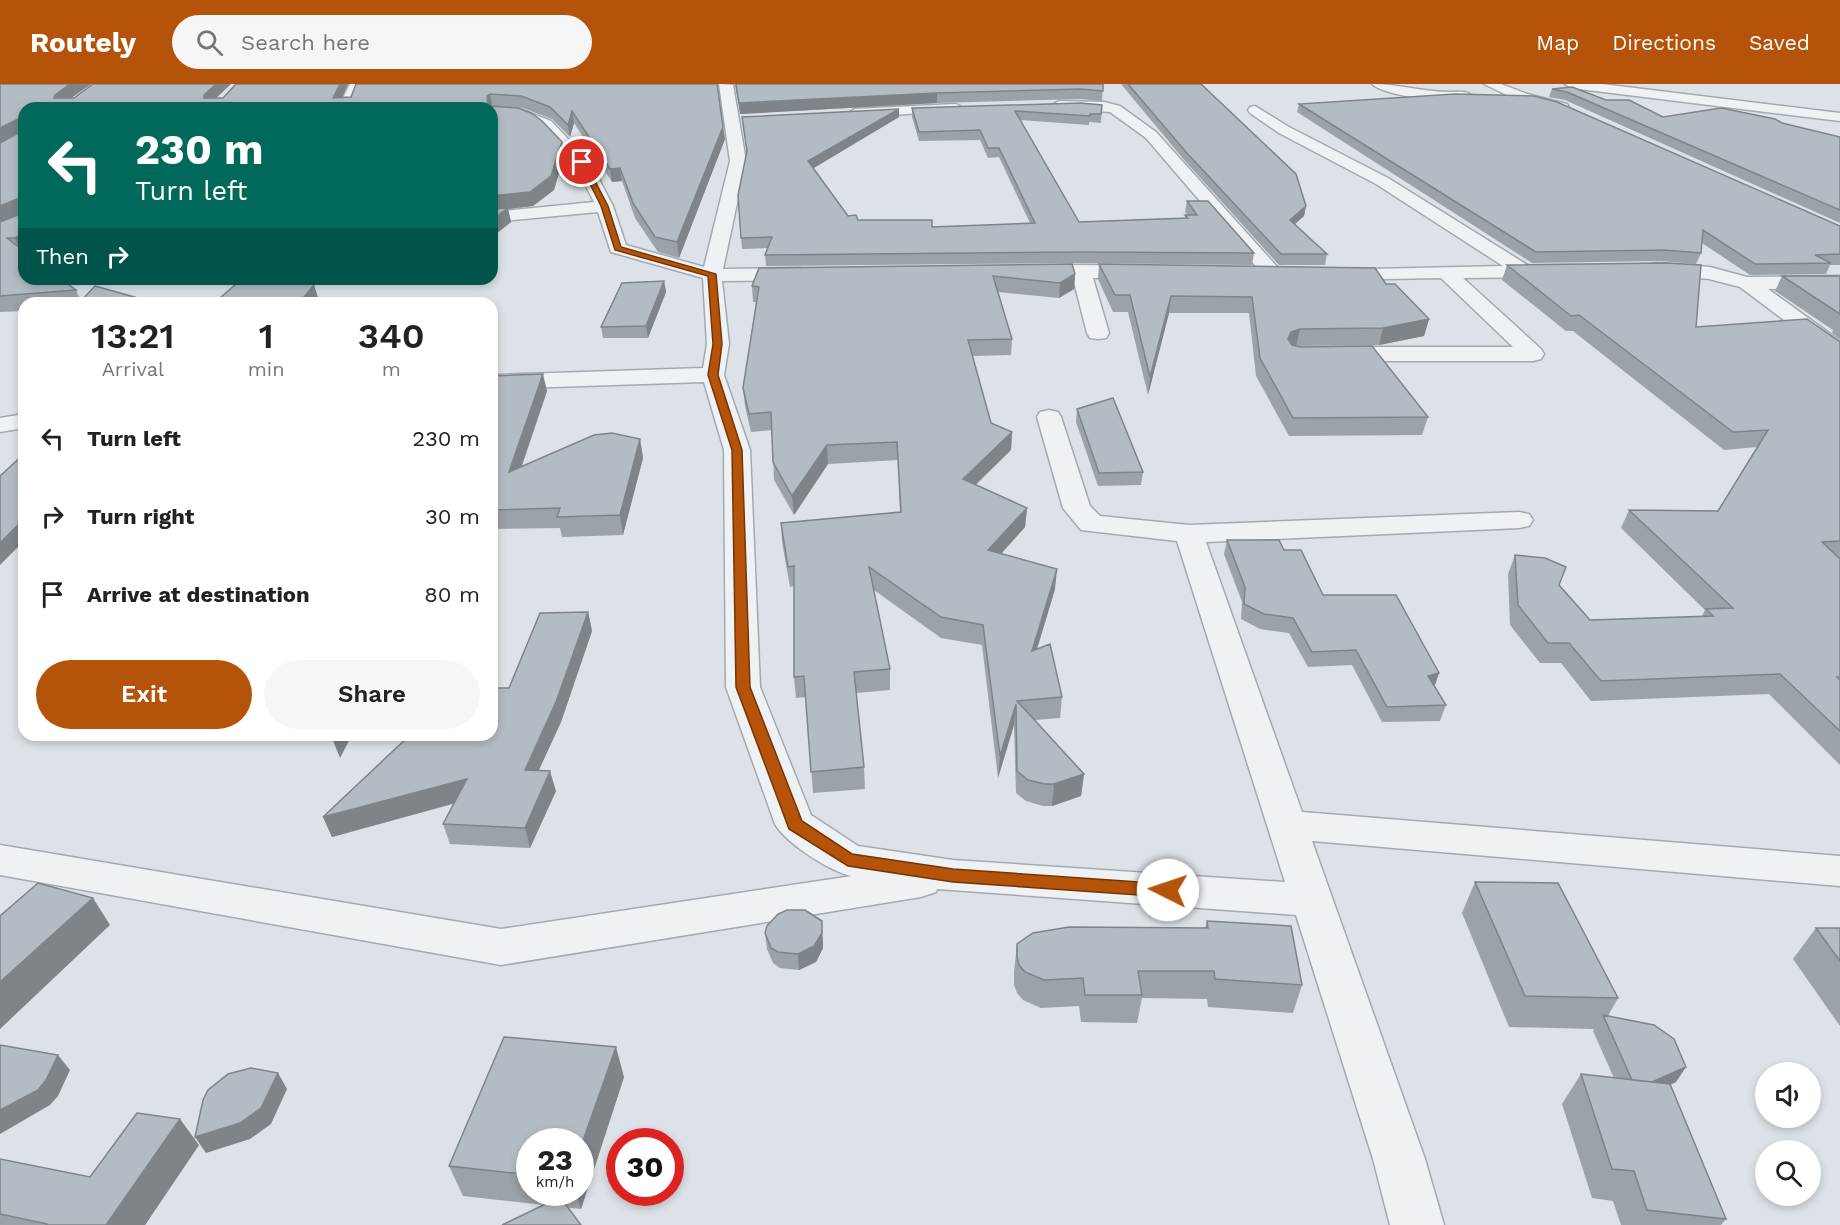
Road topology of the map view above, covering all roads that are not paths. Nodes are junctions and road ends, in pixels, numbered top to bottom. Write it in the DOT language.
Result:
graph roads {
  1 [pos="356,84"];
  2 [pos="725,84"];
  3 [pos="1378,84"];
  4 [pos="1571,84"];
  5 [pos="1485,92"];
  6 [pos="348,102"];
  7 [pos="1044,106"];
  8 [pos="973,108"];
  9 [pos="1255,110"];
  10 [pos="498,112"];
  11 [pos="845,113"];
  12 [pos="1581,115"];
  13 [pos="1840,117"];
  14 [pos="604,206"];
  15 [pos="498,216"];
  16 [pos="1637,269"];
  17 [pos="1569,270"];
  18 [pos="1081,271"];
  19 [pos="1524,271"];
  20 [pos="1016,272"];
  21 [pos="1160,272"];
  22 [pos="1445,272"];
  23 [pos="1251,273"];
  24 [pos="712,274"];
  25 [pos="815,274"];
  26 [pos="1273,274"];
  27 [pos="1294,274"];
  28 [pos="1315,274"];
  29 [pos="1747,282"];
  30 [pos="1840,282"];
  31 [pos="1098,333"];
  32 [pos="1840,351"];
  33 [pos="1308,355"];
  34 [pos="713,375"];
  35 [pos="498,382"];
  36 [pos="1048,417"];
  37 [pos="18,422"];
  38 [pos="0,425"];
  39 [pos="1518,520"];
  40 [pos="1189,534"];
  41 [pos="1288,825"];
  42 [pos="0,860"];
  43 [pos="1840,871"];
  44 [pos="953,876"];
  45 [pos="1311,900"];
  46 [pos="1417,1225"];
  1 -- 6 [label="street"];
  2 -- 24 [label="street"];
  3 -- 5 [label="street"];
  4 -- 13 [label="street"];
  5 -- 12 [label="street"];
  7 -- 26 [label="street"];
  8 -- 11 [label="street"];
  9 -- 19 [label="street"];
  10 -- 14 [label="street"];
  14 -- 15 [label="street"];
  14 -- 24 [label="street"];
  16 -- 29 [label="street"];
  17 -- 19 [label="street"];
  18 -- 20 [label="street"];
  18 -- 21 [label="street"];
  18 -- 31 [label="street"];
  19 -- 22 [label="street"];
  22 -- 28 [label="street"];
  22 -- 33 [label="street"];
  23 -- 26 [label="street"];
  24 -- 25 [label="street"];
  24 -- 34 [label="street"];
  26 -- 27 [label="street"];
  29 -- 30 [label="street"];
  29 -- 32 [label="street"];
  34 -- 35 [label="street"];
  34 -- 44 [label="street"];
  36 -- 40 [label="street"];
  37 -- 38 [label="street"];
  39 -- 40 [label="street"];
  40 -- 41 [label="street"];
  41 -- 43 [label="street"];
  41 -- 45 [label="street"];
  42 -- 44 [label="street"];
  44 -- 45 [label="street"];
  45 -- 46 [label="street"];
}
